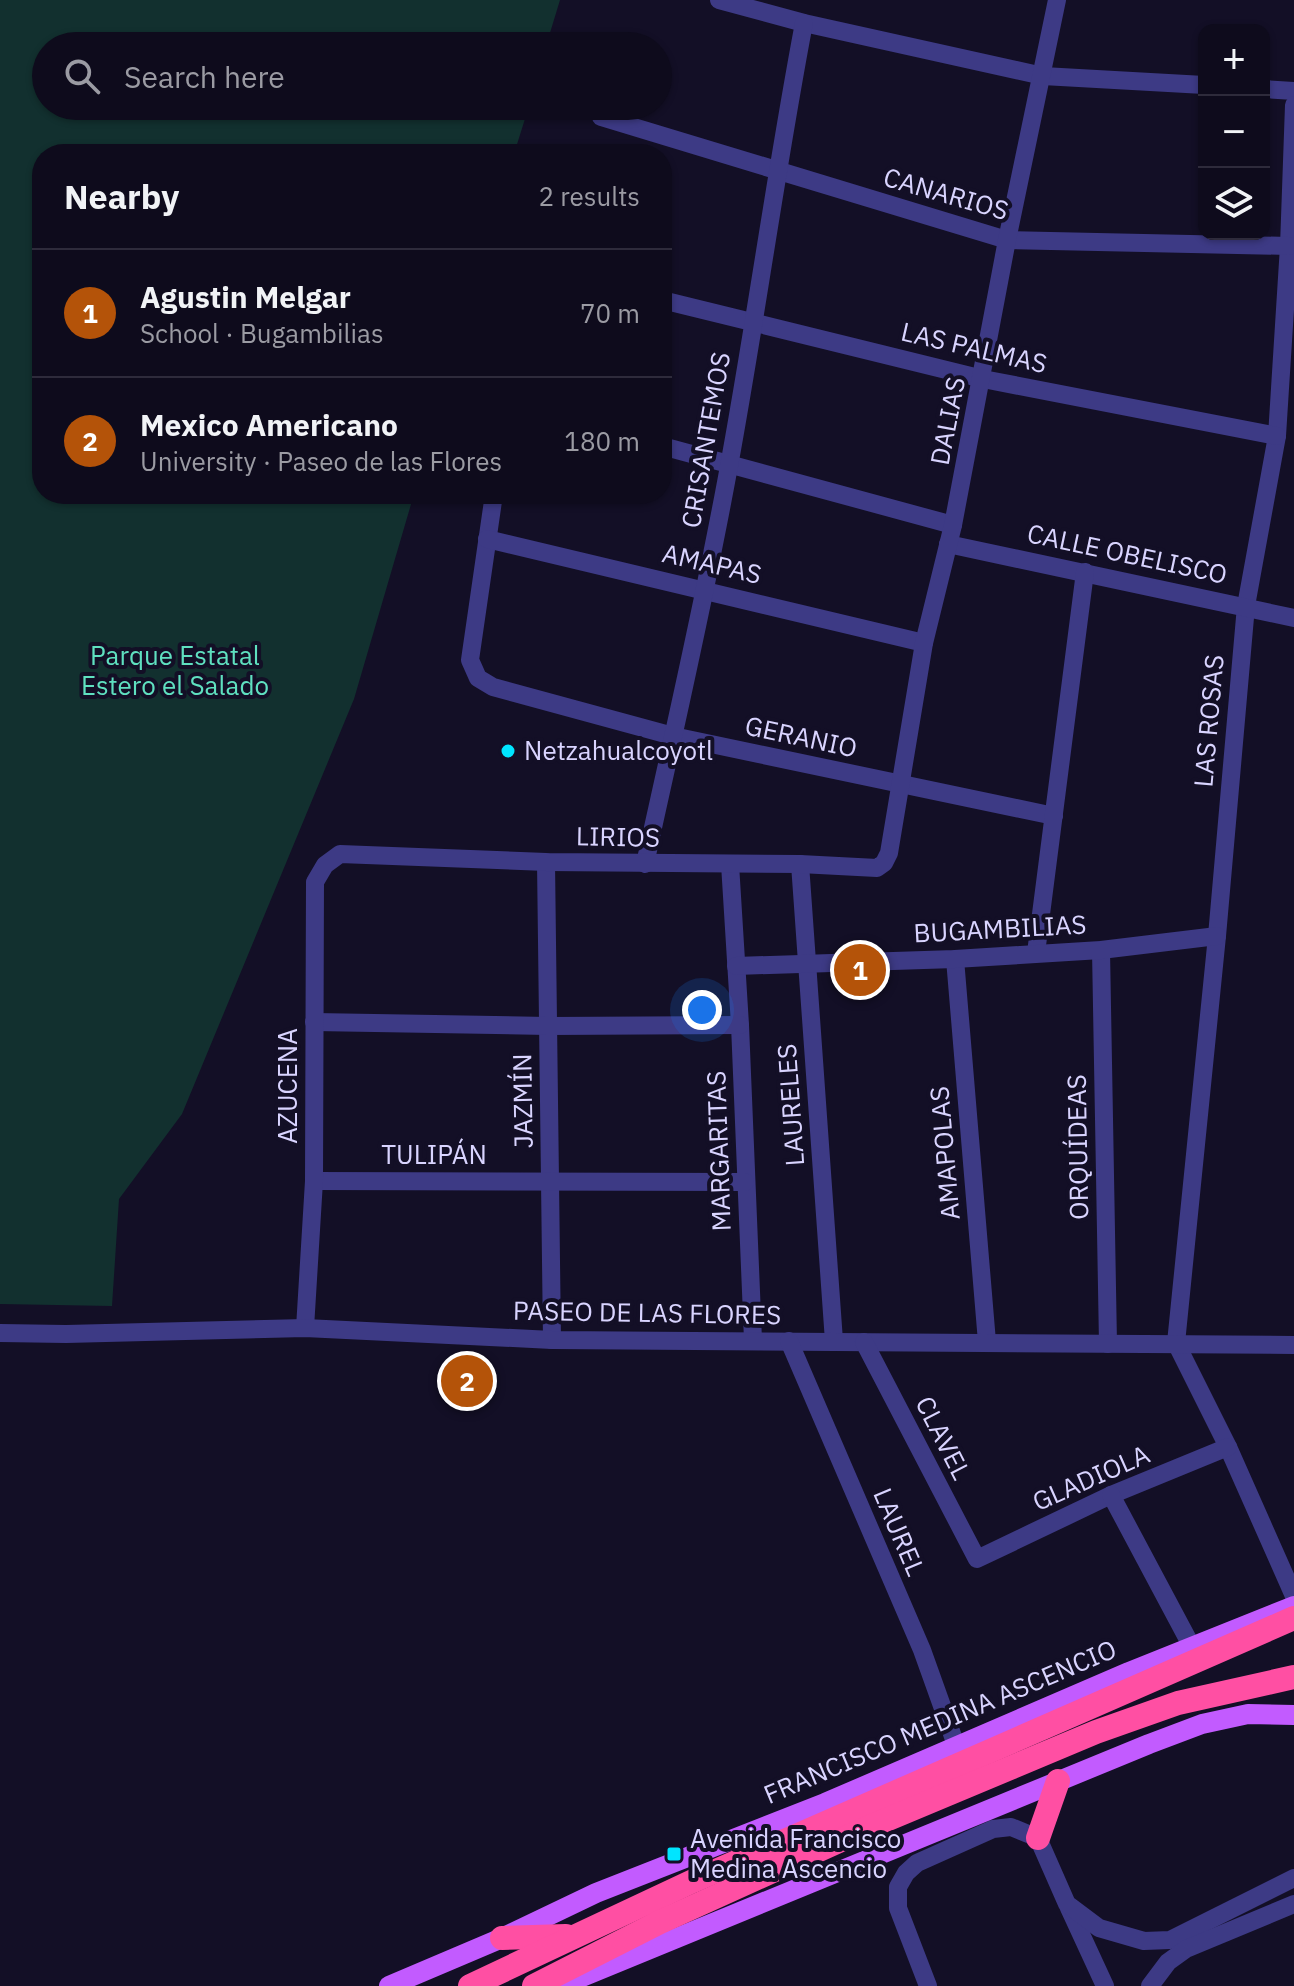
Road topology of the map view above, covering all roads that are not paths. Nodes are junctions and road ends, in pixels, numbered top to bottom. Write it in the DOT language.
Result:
graph roads {
  1 [pos="719,0"];
  2 [pos="1057,0"];
  3 [pos="804,23"];
  4 [pos="1043,76"];
  5 [pos="1198,85"];
  6 [pos="1270,89"];
  7 [pos="1294,91"];
  8 [pos="1294,105"];
  9 [pos="611,120"];
  10 [pos="776,171"];
  11 [pos="1007,240"];
  12 [pos="1289,246"];
  13 [pos="672,302"];
  14 [pos="753,320"];
  15 [pos="983,379"];
  16 [pos="1277,436"];
  17 [pos="672,449"];
  18 [pos="729,465"];
  19 [pos="492,504"];
  20 [pos="951,534"];
  21 [pos="487,539"];
  22 [pos="1085,572"];
  23 [pos="706,589"];
  24 [pos="1246,606"];
  25 [pos="1294,618"];
  26 [pos="924,643"];
  27 [pos="673,736"];
  28 [pos="899,785"];
  29 [pos="1054,816"];
  30 [pos="889,853"];
  31 [pos="340,854"];
  32 [pos="546,862"];
  33 [pos="645,864"];
  34 [pos="730,864"];
  35 [pos="800,864"];
  36 [pos="1217,936"];
  37 [pos="1101,950"];
  38 [pos="1036,953"];
  39 [pos="955,959"];
  40 [pos="807,964"];
  41 [pos="736,966"];
  42 [pos="314,1022"];
  43 [pos="740,1025"];
  44 [pos="548,1026"];
  45 [pos="314,1181"];
  46 [pos="550,1181"];
  47 [pos="745,1182"];
  48 [pos="305,1328"];
  49 [pos="0,1333"];
  50 [pos="552,1340"];
  51 [pos="753,1340"];
  52 [pos="789,1341"];
  53 [pos="834,1341"];
  54 [pos="864,1342"];
  55 [pos="987,1342"];
  56 [pos="1176,1343"];
  57 [pos="1108,1344"];
  58 [pos="1294,1345"];
  59 [pos="1228,1447"];
  60 [pos="1111,1495"];
  61 [pos="977,1559"];
  62 [pos="1294,1596"];
  63 [pos="1294,1606"];
  64 [pos="1294,1620"];
  65 [pos="1192,1647"];
  66 [pos="1294,1677"];
  67 [pos="1294,1715"];
  68 [pos="956,1745"];
  69 [pos="1058,1781"];
  70 [pos="1038,1838"];
  71 [pos="1294,1878"];
  72 [pos="1067,1904"];
  73 [pos="1294,1904"];
  74 [pos="576,1936"];
  75 [pos="502,1938"];
  76 [pos="389,1986"];
  77 [pos="470,1986"];
  78 [pos="534,1986"];
  79 [pos="560,1986"];
  80 [pos="928,1986"];
  81 [pos="1105,1986"];
  82 [pos="1150,1986"];
  1 -- 3 [label="street"];
  2 -- 4 [label="street, DALIAS"];
  3 -- 4 [label="street"];
  3 -- 10 [label="street, CRISANTEMOS"];
  4 -- 5 [label="street"];
  4 -- 11 [label="street, DALIAS"];
  6 -- 7 [label="street"];
  8 -- 12 [label="street, LAS ROSAS"];
  9 -- 10 [label="street, CANARIOS"];
  10 -- 11 [label="street, CANARIOS"];
  10 -- 14 [label="street, CRISANTEMOS"];
  11 -- 12 [label="street, CANARIOS"];
  11 -- 15 [label="street, DALIAS"];
  12 -- 16 [label="street, LAS ROSAS"];
  13 -- 14 [label="street, LAS PALMAS"];
  14 -- 15 [label="street, LAS PALMAS"];
  14 -- 18 [label="street, CRISANTEMOS"];
  15 -- 16 [label="street, LAS PALMAS"];
  15 -- 20 [label="street, DALIAS"];
  16 -- 24 [label="street, LAS ROSAS"];
  17 -- 18 [label="street, CALLE OBELISCO"];
  18 -- 20 [label="street, CALLE OBELISCO"];
  18 -- 23 [label="street, CRISANTEMOS"];
  19 -- 21 [label="street"];
  20 -- 22 [label="street, CALLE OBELISCO"];
  20 -- 26 [label="street, DALIAS"];
  21 -- 23 [label="street, AMAPAS"];
  21 -- 27 [label="street, GERANIO"];
  22 -- 24 [label="street, CALLE OBELISCO"];
  22 -- 29 [label="street"];
  23 -- 26 [label="street, AMAPAS"];
  23 -- 27 [label="street, CRISANTEMOS"];
  24 -- 25 [label="street, CALLE OBELISCO"];
  24 -- 36 [label="street, LAS ROSAS"];
  26 -- 28 [label="street, DALIAS"];
  27 -- 28 [label="street, GERANIO"];
  27 -- 33 [label="street, CRISANTEMOS"];
  28 -- 29 [label="street, GERANIO"];
  28 -- 30 [label="street, DALIAS"];
  29 -- 38 [label="street"];
  30 -- 35 [label="street, LIRIOS"];
  31 -- 32 [label="street, LIRIOS"];
  31 -- 42 [label="street, AZUCENA"];
  32 -- 33 [label="street, LIRIOS"];
  32 -- 44 [label="street, JAZMÍN"];
  33 -- 34 [label="street, LIRIOS"];
  34 -- 35 [label="street, LIRIOS"];
  34 -- 41 [label="street, MARGARITAS"];
  35 -- 40 [label="street, LAURELES"];
  36 -- 37 [label="street, BUGAMBILIAS"];
  36 -- 56 [label="street, LAS ROSAS"];
  37 -- 38 [label="street, BUGAMBILIAS"];
  37 -- 57 [label="street, ORQUÍDEAS"];
  38 -- 39 [label="street, BUGAMBILIAS"];
  39 -- 40 [label="street, BUGAMBILIAS"];
  39 -- 55 [label="street, AMAPOLAS"];
  40 -- 41 [label="street, BUGAMBILIAS"];
  40 -- 53 [label="street, LAURELES"];
  41 -- 43 [label="street, MARGARITAS"];
  42 -- 44 [label="street"];
  42 -- 45 [label="street, AZUCENA"];
  43 -- 44 [label="street"];
  43 -- 47 [label="street, MARGARITAS"];
  44 -- 46 [label="street, JAZMÍN"];
  45 -- 46 [label="street, TULIPÁN"];
  45 -- 48 [label="street, AZUCENA"];
  46 -- 47 [label="street, TULIPÁN"];
  46 -- 50 [label="street, JAZMÍN"];
  47 -- 51 [label="street, MARGARITAS"];
  48 -- 49 [label="street, PASEO DE LAS FLORES"];
  48 -- 50 [label="street, PASEO DE LAS FLORES"];
  50 -- 51 [label="street, PASEO DE LAS FLORES"];
  51 -- 52 [label="street, PASEO DE LAS FLORES"];
  52 -- 53 [label="street, PASEO DE LAS FLORES"];
  52 -- 68 [label="street, LAUREL"];
  53 -- 54 [label="street, PASEO DE LAS FLORES"];
  54 -- 55 [label="street, PASEO DE LAS FLORES"];
  54 -- 61 [label="street, CLAVEL"];
  55 -- 57 [label="street, PASEO DE LAS FLORES"];
  56 -- 57 [label="street, PASEO DE LAS FLORES"];
  56 -- 58 [label="street, PASEO DE LAS FLORES"];
  56 -- 59 [label="street"];
  59 -- 60 [label="street, GLADIOLA"];
  59 -- 62 [label="street"];
  60 -- 61 [label="street, GLADIOLA"];
  60 -- 65 [label="street"];
  63 -- 65 [label="main road, FRANCISCO MEDINA ASCENCIO"];
  64 -- 74 [label="highway, FRANCISCO MEDINA ASCENCIO"];
  65 -- 68 [label="main road, FRANCISCO MEDINA ASCENCIO"];
  66 -- 78 [label="highway"];
  67 -- 69 [label="main road"];
  68 -- 75 [label="main road, FRANCISCO MEDINA ASCENCIO"];
  69 -- 70 [label="highway"];
  69 -- 79 [label="main road"];
  70 -- 72 [label="street"];
  70 -- 80 [label="street"];
  71 -- 72 [label="street"];
  72 -- 81 [label="street"];
  73 -- 82 [label="street"];
  74 -- 75 [label="highway"];
  74 -- 77 [label="highway, FRANCISCO MEDINA ASCENCIO"];
  75 -- 76 [label="main road, FRANCISCO MEDINA ASCENCIO"];
}
